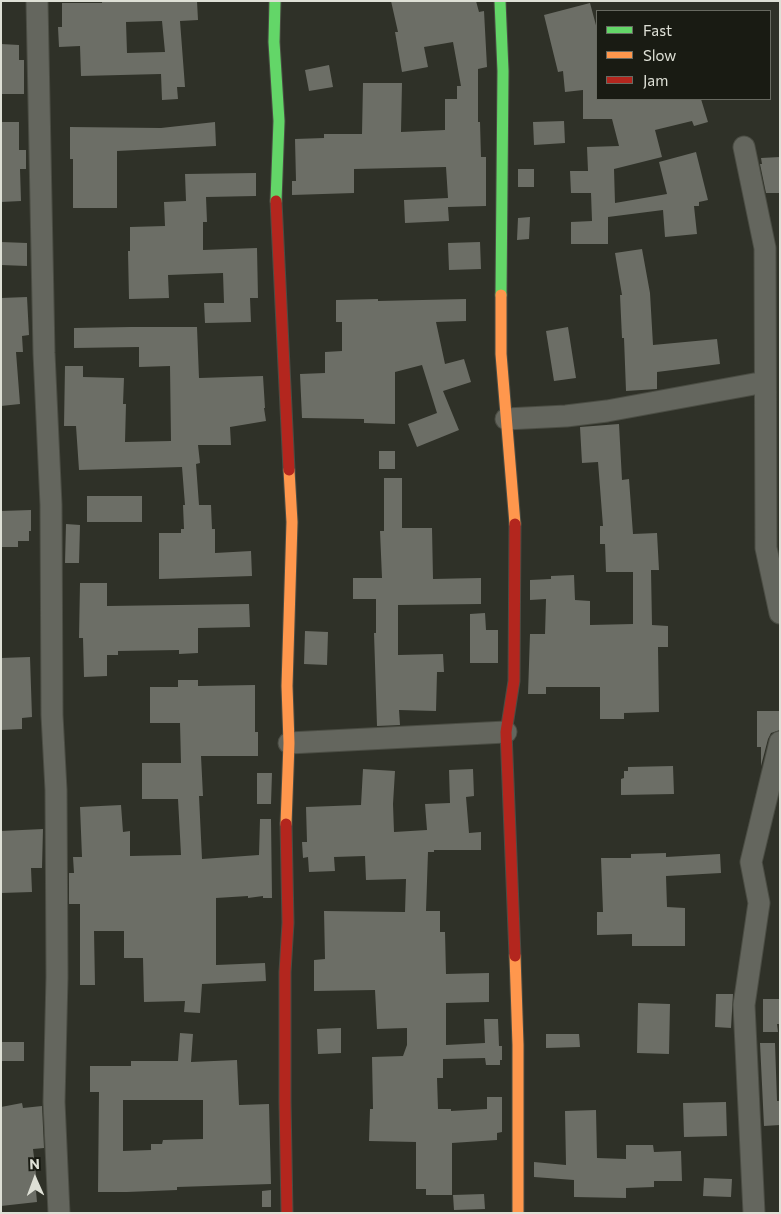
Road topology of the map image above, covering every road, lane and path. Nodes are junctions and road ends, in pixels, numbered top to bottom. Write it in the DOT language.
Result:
graph roads {
  1 [pos="37,1"];
  2 [pos="275,1"];
  3 [pos="500,1"];
  4 [pos="744,147"];
  5 [pos="765,382"];
  6 [pos="506,418"];
  7 [pos="780,613"];
  8 [pos="506,732"];
  9 [pos="780,742"];
  10 [pos="289,743"];
  11 [pos="59,1213"];
  12 [pos="288,1213"];
  13 [pos="518,1213"];
  14 [pos="754,1213"];
  1 -- 11 [label="street"];
  2 -- 10 [label="street"];
  3 -- 6 [label="street"];
  4 -- 5 [label="street"];
  5 -- 6 [label="street"];
  5 -- 7 [label="street"];
  6 -- 8 [label="street"];
  8 -- 10 [label="street"];
  8 -- 13 [label="street"];
  9 -- 14 [label="street"];
  10 -- 12 [label="street"];
}
